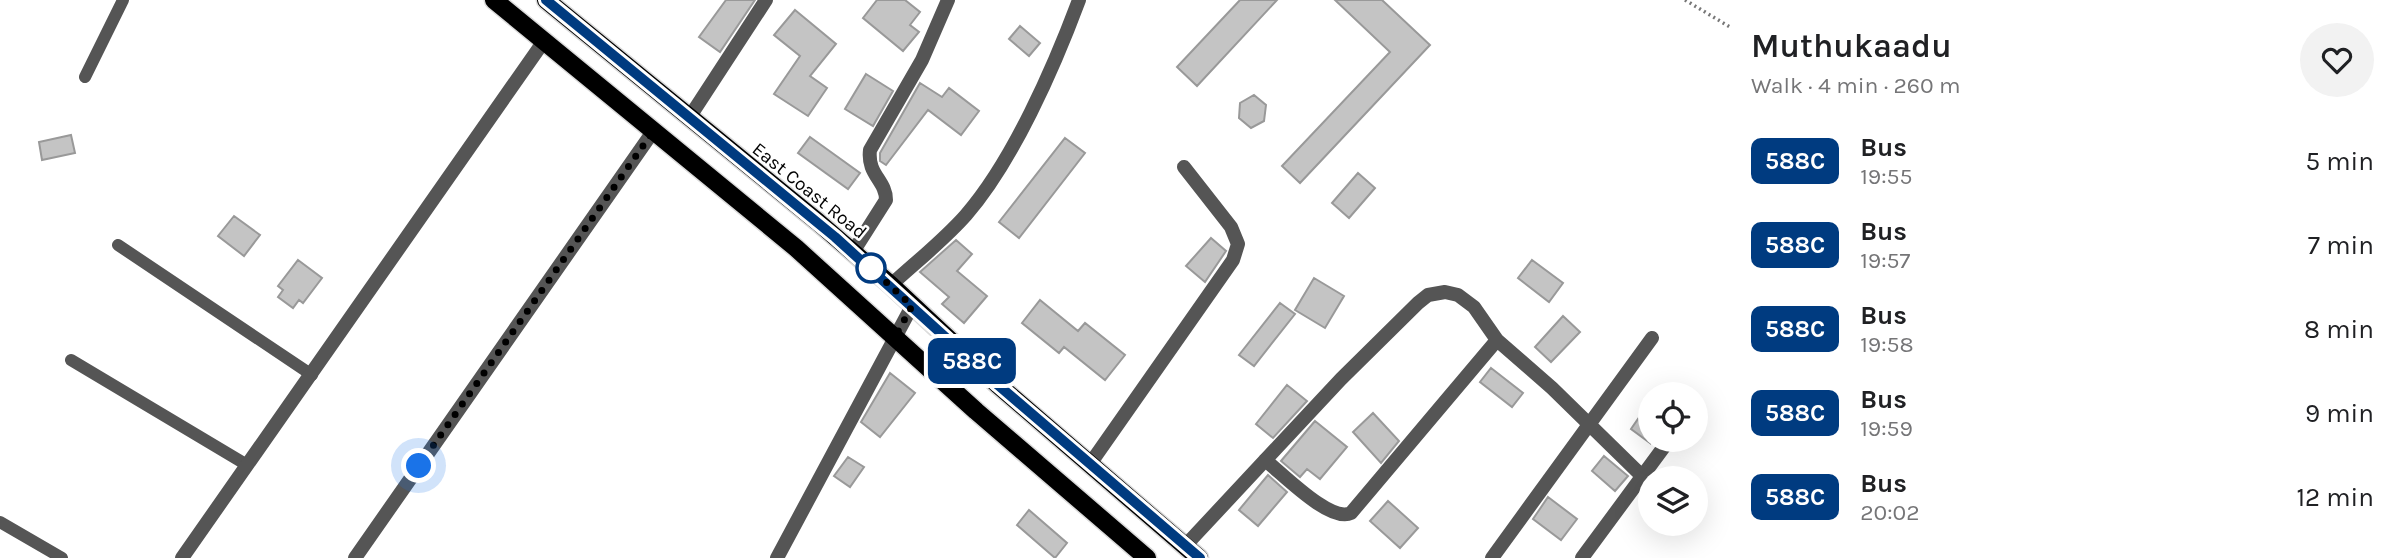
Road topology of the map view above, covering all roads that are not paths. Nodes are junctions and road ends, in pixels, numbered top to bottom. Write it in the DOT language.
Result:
graph roads {
  1 [pos="123,0"];
  2 [pos="494,0"];
  3 [pos="546,0"];
  4 [pos="766,0"];
  5 [pos="948,0"];
  6 [pos="1079,0"];
  7 [pos="544,41"];
  8 [pos="85,77"];
  9 [pos="689,118"];
  10 [pos="652,133"];
  11 [pos="1184,167"];
  12 [pos="118,244"];
  13 [pos="853,252"];
  14 [pos="891,285"];
  15 [pos="912,306"];
  16 [pos="895,337"];
  17 [pos="1652,338"];
  18 [pos="1497,340"];
  19 [pos="71,360"];
  20 [pos="312,375"];
  21 [pos="1590,427"];
  22 [pos="1265,460"];
  23 [pos="1090,464"];
  24 [pos="247,465"];
  25 [pos="1638,472"];
  26 [pos="1638,482"];
  27 [pos="0,522"];
  28 [pos="1185,546"];
  29 [pos="1589,555"];
  30 [pos="62,558"];
  31 [pos="182,558"];
  32 [pos="355,558"];
  33 [pos="777,558"];
  34 [pos="1147,558"];
  35 [pos="1199,558"];
  36 [pos="1492,558"];
  1 -- 8 [label="lane"];
  2 -- 7 [label="main road"];
  3 -- 9 [label="main road, East Coast Road"];
  4 -- 9 [label="street"];
  5 -- 13 [label="street"];
  6 -- 14 [label="street"];
  7 -- 10 [label="main road"];
  7 -- 20 [label="street"];
  9 -- 13 [label="main road, East Coast Road"];
  10 -- 16 [label="main road"];
  10 -- 32 [label="street"];
  11 -- 23 [label="street"];
  12 -- 20 [label="lane"];
  13 -- 14 [label="main road, East Coast Road"];
  14 -- 15 [label="main road, East Coast Road"];
  15 -- 16 [label="street"];
  15 -- 23 [label="main road, East Coast Road"];
  16 -- 33 [label="street"];
  16 -- 34 [label="main road"];
  17 -- 21 [label="street"];
  18 -- 21 [label="street"];
  18 -- 22 [label="street"];
  18 -- 22 [label="street"];
  19 -- 24 [label="lane"];
  20 -- 24 [label="street"];
  21 -- 25 [label="street"];
  21 -- 36 [label="street"];
  22 -- 28 [label="street"];
  23 -- 28 [label="main road, East Coast Road"];
  24 -- 31 [label="street"];
  26 -- 29 [label="street"];
  27 -- 30 [label="lane"];
  28 -- 35 [label="main road, East Coast Road"];
}
